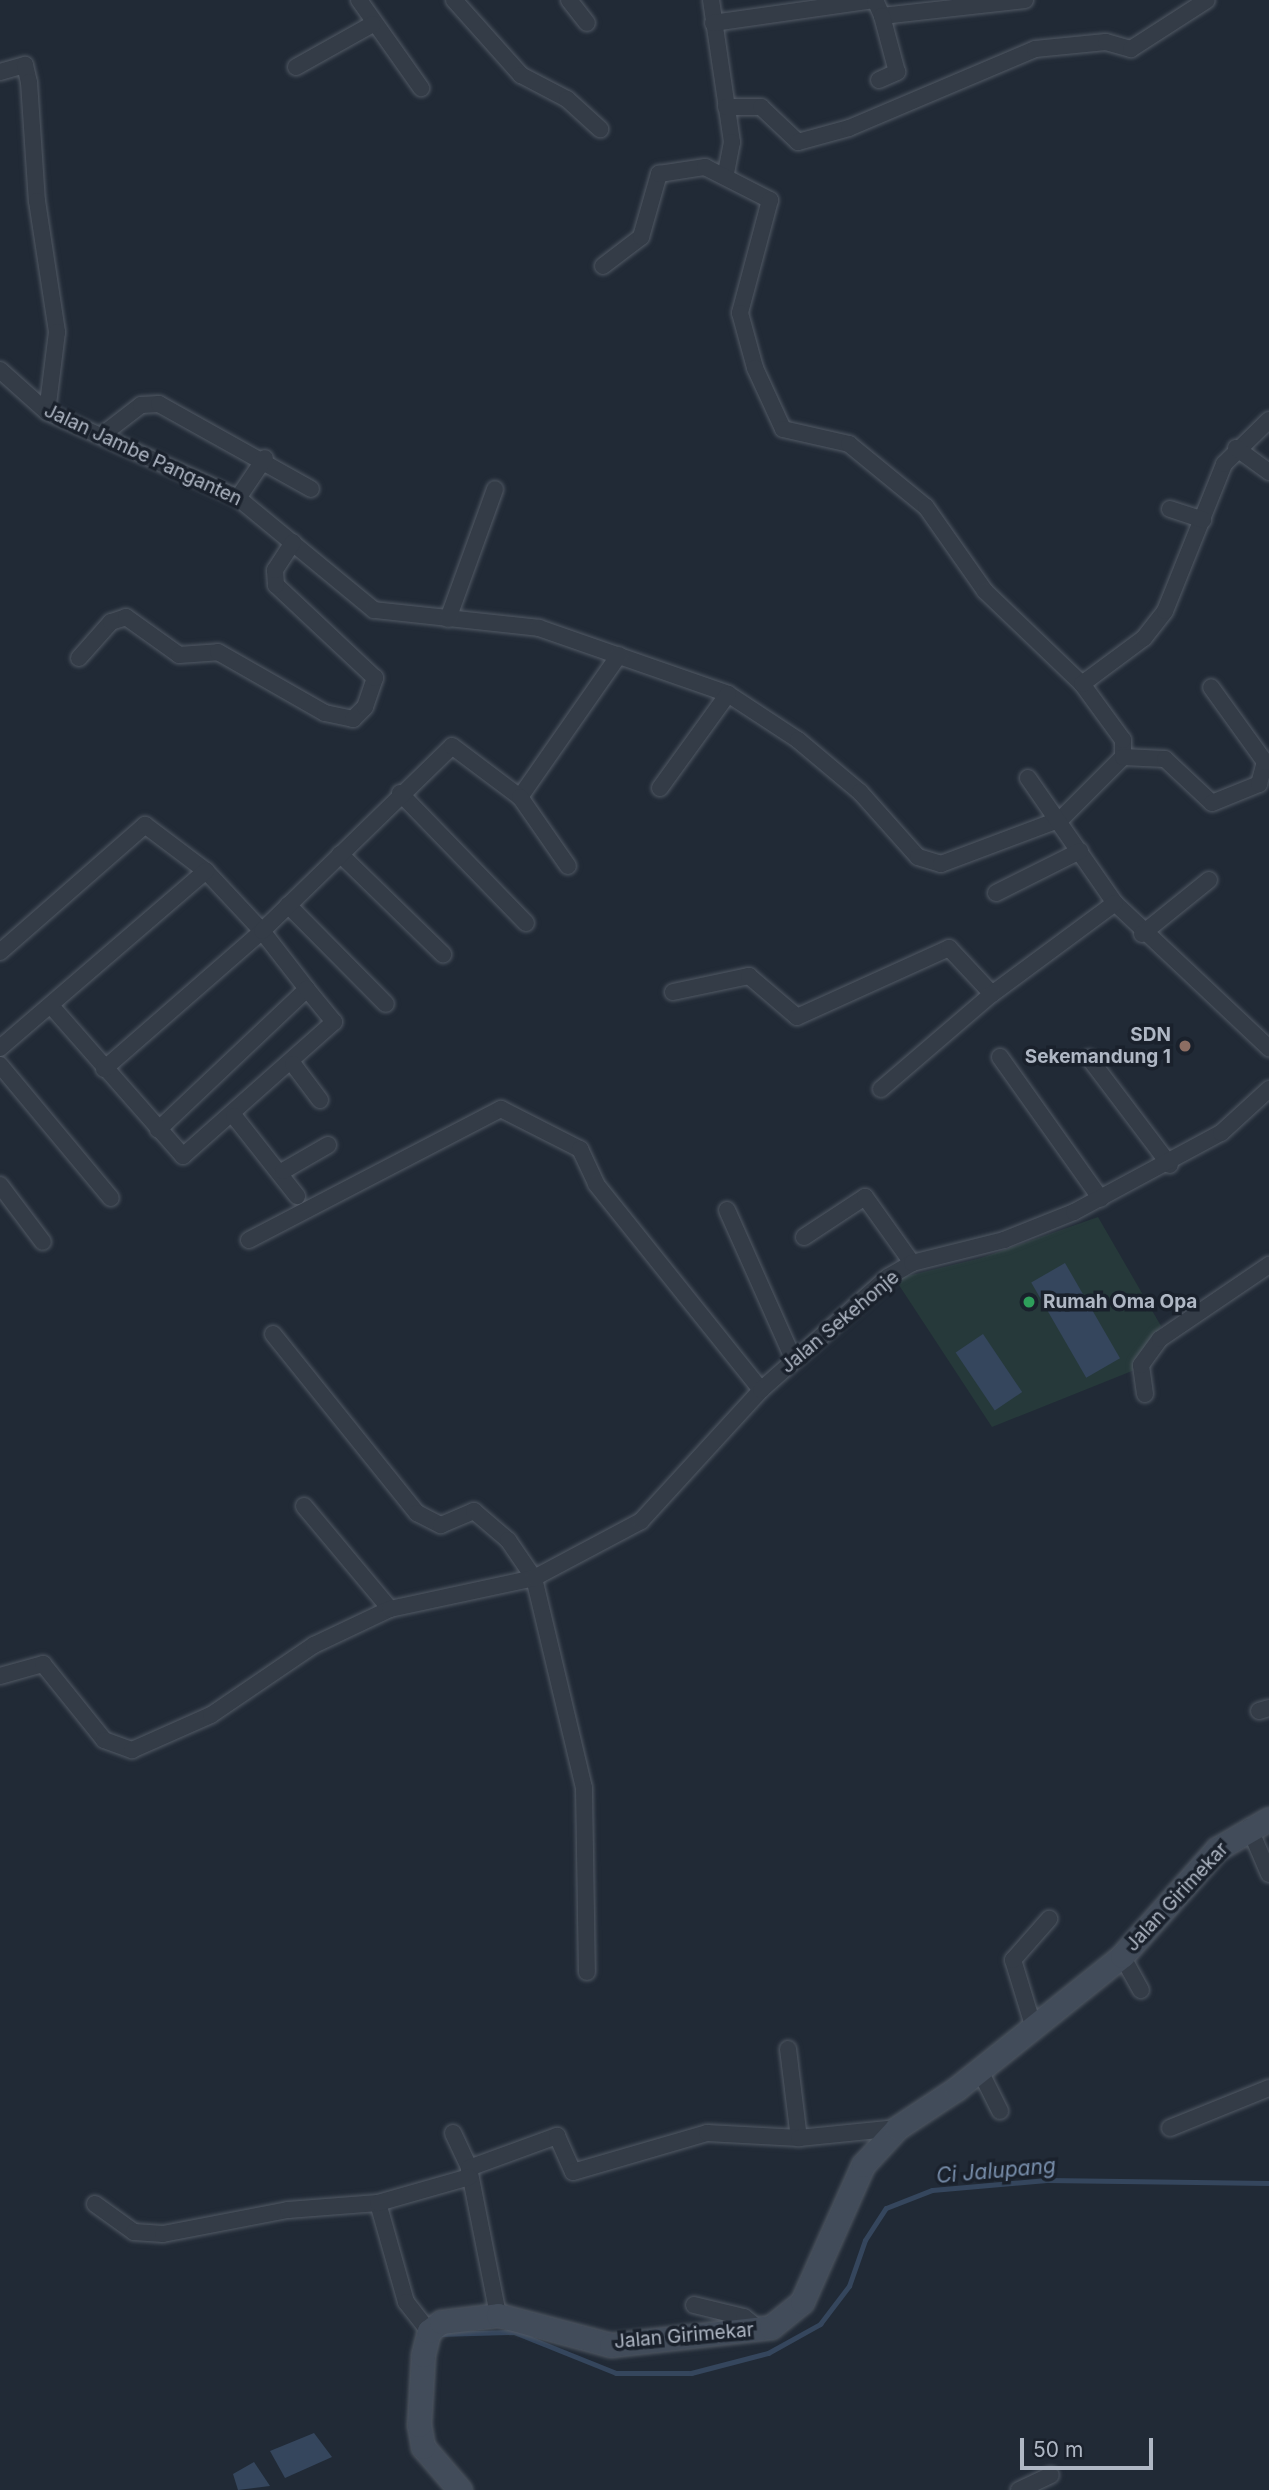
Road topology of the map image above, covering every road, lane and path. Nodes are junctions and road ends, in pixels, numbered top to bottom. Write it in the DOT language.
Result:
graph roads {
  1 [pos="359,0"];
  2 [pos="454,0"];
  3 [pos="569,0"];
  4 [pos="711,0"];
  5 [pos="1025,0"];
  6 [pos="1207,0"];
  7 [pos="882,16"];
  8 [pos="587,23"];
  9 [pos="713,23"];
  10 [pos="373,24"];
  11 [pos="296,67"];
  12 [pos="0,72"];
  13 [pos="878,80"];
  14 [pos="421,88"];
  15 [pos="726,107"];
  16 [pos="600,130"];
  17 [pos="726,174"];
  18 [pos="603,266"];
  19 [pos="0,370"];
  20 [pos="47,412"];
  21 [pos="1269,420"];
  22 [pos="102,435"];
  23 [pos="1236,448"];
  24 [pos="265,458"];
  25 [pos="1269,472"];
  26 [pos="311,489"];
  27 [pos="495,489"];
  28 [pos="238,498"];
  29 [pos="1170,509"];
  30 [pos="1203,520"];
  31 [pos="293,542"];
  32 [pos="448,619"];
  33 [pos="619,655"];
  34 [pos="79,658"];
  35 [pos="1082,684"];
  36 [pos="1211,687"];
  37 [pos="728,694"];
  38 [pos="1123,757"];
  39 [pos="1028,778"];
  40 [pos="660,788"];
  41 [pos="400,793"];
  42 [pos="520,797"];
  43 [pos="1060,819"];
  44 [pos="1080,850"];
  45 [pos="340,854"];
  46 [pos="568,866"];
  47 [pos="206,871"];
  48 [pos="1209,880"];
  49 [pos="996,893"];
  50 [pos="1115,903"];
  51 [pos="288,905"];
  52 [pos="526,923"];
  53 [pos="262,931"];
  54 [pos="1142,934"];
  55 [pos="0,951"];
  56 [pos="443,954"];
  57 [pos="307,989"];
  58 [pos="673,992"];
  59 [pos="992,993"];
  60 [pos="386,1004"];
  61 [pos="53,1008"];
  62 [pos="0,1048"];
  63 [pos="1269,1048"];
  64 [pos="1000,1057"];
  65 [pos="1089,1058"];
  66 [pos="293,1064"];
  67 [pos="0,1065"];
  68 [pos="104,1069"];
  69 [pos="881,1088"];
  70 [pos="1269,1089"];
  71 [pos="320,1100"];
  72 [pos="234,1116"];
  73 [pos="158,1130"];
  74 [pos="328,1145"];
  75 [pos="1170,1165"];
  76 [pos="283,1171"];
  77 [pos="0,1185"];
  78 [pos="297,1196"];
  79 [pos="111,1198"];
  80 [pos="1101,1199"];
  81 [pos="727,1210"];
  82 [pos="804,1237"];
  83 [pos="250,1240"];
  84 [pos="43,1242"];
  85 [pos="912,1263"];
  86 [pos="1269,1265"];
  87 [pos="273,1334"];
  88 [pos="793,1358"];
  89 [pos="761,1390"];
  90 [pos="1145,1394"];
  91 [pos="304,1507"];
  92 [pos="531,1579"];
  93 [pos="390,1609"];
  94 [pos="0,1676"];
  95 [pos="1259,1823"];
  96 [pos="1269,1874"];
  97 [pos="1049,1919"];
  98 [pos="1122,1955"];
  99 [pos="587,1972"];
  100 [pos="1141,1990"];
  101 [pos="1032,2022"];
  102 [pos="788,2049"];
  103 [pos="979,2069"];
  104 [pos="1269,2088"];
  105 [pos="1000,2110"];
  106 [pos="897,2128"];
  107 [pos="1170,2128"];
  108 [pos="453,2133"];
  109 [pos="799,2138"];
  110 [pos="469,2173"];
  111 [pos="378,2203"];
  112 [pos="95,2204"];
  113 [pos="694,2305"];
  114 [pos="498,2315"];
  115 [pos="760,2330"];
  116 [pos="429,2331"];
  117 [pos="1051,2475"];
  118 [pos="460,2490"];
  119 [pos="1019,2490"];
  1 -- 10 [label="street"];
  2 -- 16 [label="street"];
  3 -- 8 [label="street"];
  4 -- 9 [label="street"];
  5 -- 7 [label="street"];
  6 -- 15 [label="street"];
  7 -- 9 [label="street"];
  7 -- 13 [label="street"];
  9 -- 15 [label="street"];
  10 -- 11 [label="street"];
  10 -- 14 [label="street"];
  12 -- 20 [label="street"];
  15 -- 17 [label="street"];
  17 -- 18 [label="street"];
  17 -- 35 [label="street"];
  19 -- 20 [label="street, Jalan Jambe Panganten"];
  20 -- 22 [label="street, Jalan Jambe Panganten"];
  21 -- 23 [label="street"];
  22 -- 24 [label="street"];
  22 -- 28 [label="street, Jalan Jambe Panganten"];
  23 -- 25 [label="street"];
  23 -- 30 [label="street"];
  24 -- 26 [label="street"];
  24 -- 28 [label="street"];
  27 -- 32 [label="street"];
  28 -- 31 [label="street, Jalan Jambe Panganten"];
  29 -- 30 [label="street"];
  30 -- 35 [label="street"];
  31 -- 32 [label="street, Jalan Jambe Panganten"];
  31 -- 34 [label="street"];
  32 -- 33 [label="street, Jalan Jambe Panganten"];
  33 -- 37 [label="street, Jalan Jambe Panganten"];
  33 -- 42 [label="street"];
  35 -- 38 [label="street"];
  36 -- 38 [label="street"];
  37 -- 40 [label="street"];
  37 -- 43 [label="street, Jalan Jambe Panganten"];
  38 -- 43 [label="street"];
  39 -- 43 [label="street"];
  41 -- 42 [label="street"];
  41 -- 45 [label="street"];
  41 -- 52 [label="street"];
  42 -- 46 [label="street"];
  43 -- 44 [label="street"];
  44 -- 49 [label="street"];
  44 -- 50 [label="street"];
  45 -- 51 [label="street"];
  45 -- 56 [label="street"];
  47 -- 53 [label="street"];
  47 -- 55 [label="street"];
  47 -- 61 [label="street"];
  48 -- 54 [label="street"];
  50 -- 54 [label="street"];
  50 -- 59 [label="street"];
  51 -- 53 [label="street"];
  51 -- 60 [label="street"];
  53 -- 57 [label="street"];
  53 -- 68 [label="street"];
  54 -- 63 [label="street"];
  57 -- 66 [label="street"];
  57 -- 73 [label="street"];
  58 -- 59 [label="street"];
  59 -- 69 [label="street"];
  61 -- 62 [label="street"];
  61 -- 68 [label="street"];
  64 -- 80 [label="street"];
  65 -- 75 [label="street"];
  66 -- 71 [label="street"];
  66 -- 72 [label="street"];
  67 -- 79 [label="street"];
  68 -- 73 [label="street"];
  70 -- 75 [label="street, Jalan Sekehonje"];
  72 -- 73 [label="street"];
  72 -- 76 [label="street"];
  74 -- 76 [label="street"];
  75 -- 80 [label="street, Jalan Sekehonje"];
  76 -- 78 [label="street"];
  77 -- 84 [label="street"];
  80 -- 85 [label="street, Jalan Sekehonje"];
  81 -- 88 [label="street"];
  82 -- 85 [label="street"];
  83 -- 89 [label="street"];
  85 -- 88 [label="street, Jalan Sekehonje"];
  86 -- 90 [label="street"];
  87 -- 92 [label="street"];
  88 -- 89 [label="street, Jalan Sekehonje"];
  89 -- 92 [label="street, Jalan Sekehonje"];
  91 -- 93 [label="street"];
  92 -- 93 [label="street, Jalan Sekehonje"];
  92 -- 99 [label="street"];
  93 -- 94 [label="street, Jalan Sekehonje"];
  95 -- 96 [label="street"];
  95 -- 98 [label="street, Jalan Girimekar"];
  97 -- 101 [label="street"];
  98 -- 100 [label="street"];
  98 -- 101 [label="street, Jalan Girimekar"];
  101 -- 103 [label="street, Jalan Girimekar"];
  102 -- 109 [label="street"];
  103 -- 105 [label="street"];
  103 -- 106 [label="street, Jalan Girimekar"];
  104 -- 107 [label="street"];
  106 -- 109 [label="street"];
  106 -- 115 [label="street, Jalan Girimekar"];
  108 -- 110 [label="street"];
  109 -- 110 [label="street"];
  110 -- 111 [label="street"];
  110 -- 114 [label="street"];
  111 -- 112 [label="street"];
  111 -- 116 [label="street"];
  113 -- 115 [label="street"];
  114 -- 115 [label="street, Jalan Girimekar"];
  114 -- 116 [label="street, Jalan Girimekar"];
  116 -- 118 [label="street"];
  117 -- 119 [label="street"];
}
